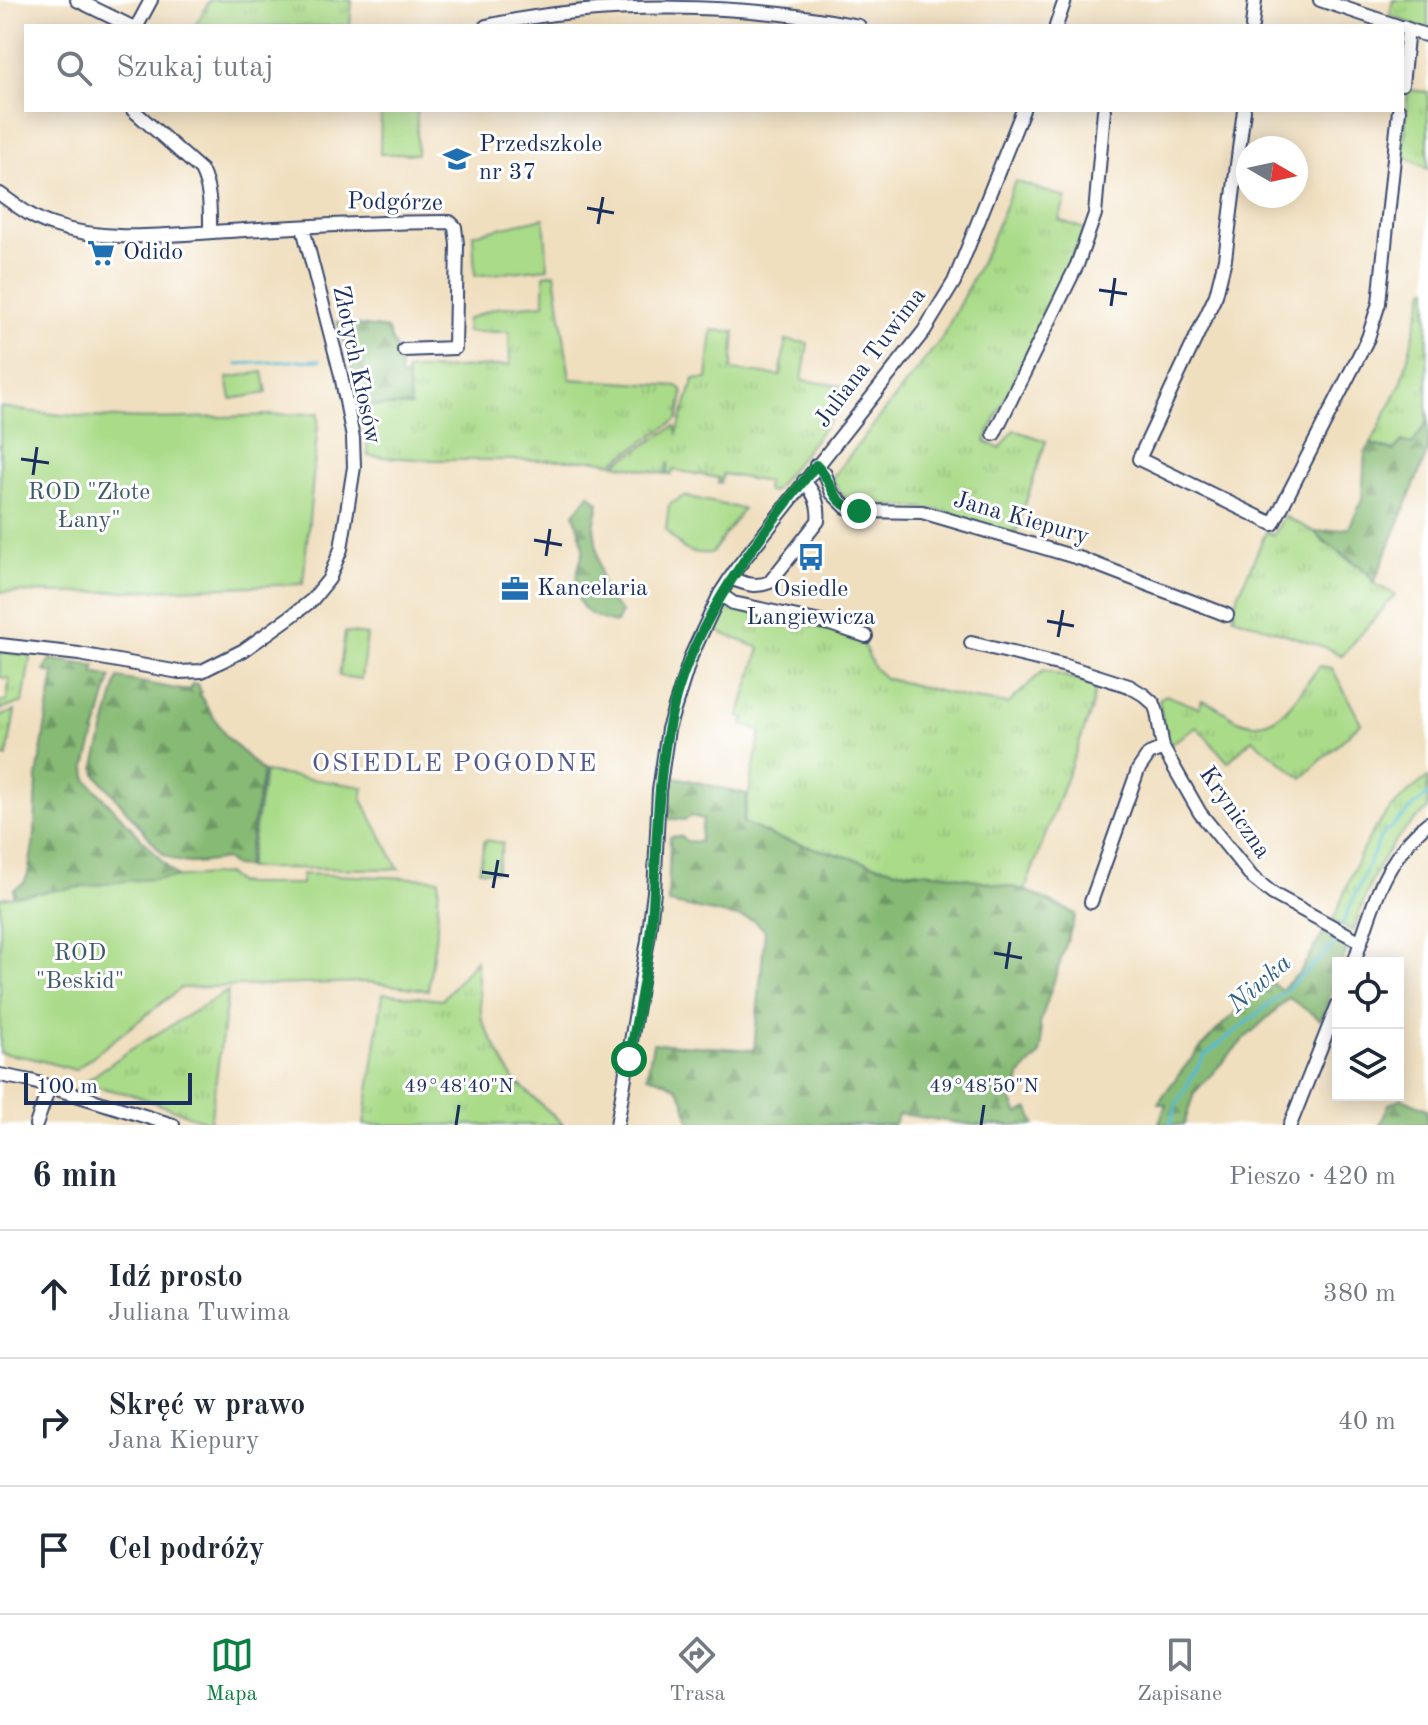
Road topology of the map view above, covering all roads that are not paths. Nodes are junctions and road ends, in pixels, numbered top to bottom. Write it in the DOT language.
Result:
graph roads {
  1 [pos="77,0"];
  2 [pos="151,0"];
  3 [pos="1065,0"];
  4 [pos="1255,0"];
  5 [pos="1320,0"];
  6 [pos="765,6"];
  7 [pos="126,24"];
  8 [pos="138,24"];
  9 [pos="496,24"];
  10 [pos="850,24"];
  11 [pos="1057,24"];
  12 [pos="1252,24"];
  13 [pos="1391,24"];
  14 [pos="1404,28"];
  15 [pos="1428,36"];
  16 [pos="135,112"];
  17 [pos="1022,112"];
  18 [pos="1104,112"];
  19 [pos="1244,112"];
  20 [pos="1399,112"];
  21 [pos="0,194"];
  22 [pos="303,228"];
  23 [pos="210,232"];
  24 [pos="404,350"];
  25 [pos="994,434"];
  26 [pos="816,465"];
  27 [pos="804,481"];
  28 [pos="730,578"];
  29 [pos="720,594"];
  30 [pos="1227,615"];
  31 [pos="866,636"];
  32 [pos="971,643"];
  33 [pos="0,645"];
  34 [pos="1163,748"];
  35 [pos="1428,823"];
  36 [pos="1091,902"];
  37 [pos="1361,942"];
  38 [pos="1356,957"];
  39 [pos="1332,1019"];
  40 [pos="0,1075"];
  41 [pos="49,1087"];
  42 [pos="36,1125"];
  43 [pos="173,1125"];
  44 [pos="617,1125"];
  45 [pos="1290,1125"];
  1 -- 7 [label="street"];
  2 -- 8 [label="street"];
  3 -- 11 [label="street"];
  4 -- 12 [label="street"];
  5 -- 13 [label="street"];
  6 -- 9 [label="street"];
  6 -- 10 [label="street"];
  14 -- 15 [label="street"];
  16 -- 23 [label="street"];
  17 -- 26 [label="street, Juliana Tuwima"];
  18 -- 25 [label="street"];
  19 -- 20 [label="street"];
  21 -- 23 [label="street, Podgórze"];
  22 -- 23 [label="street, Podgórze"];
  22 -- 24 [label="street, Podgórze"];
  22 -- 33 [label="street, Złotych Kłosów"];
  26 -- 27 [label="street, Juliana Tuwima"];
  26 -- 30 [label="street, Jana Kiepury"];
  27 -- 28 [label="street, Juliana Tuwima"];
  27 -- 28 [label="street"];
  28 -- 29 [label="street, Juliana Tuwima"];
  29 -- 31 [label="street"];
  29 -- 44 [label="street, Juliana Tuwima"];
  32 -- 34 [label="street, Kryniczna"];
  34 -- 36 [label="street"];
  34 -- 37 [label="street, Kryniczna"];
  35 -- 37 [label="street"];
  37 -- 38 [label="street"];
  39 -- 45 [label="street"];
  40 -- 41 [label="street"];
  41 -- 42 [label="street"];
  41 -- 43 [label="street"];
}
